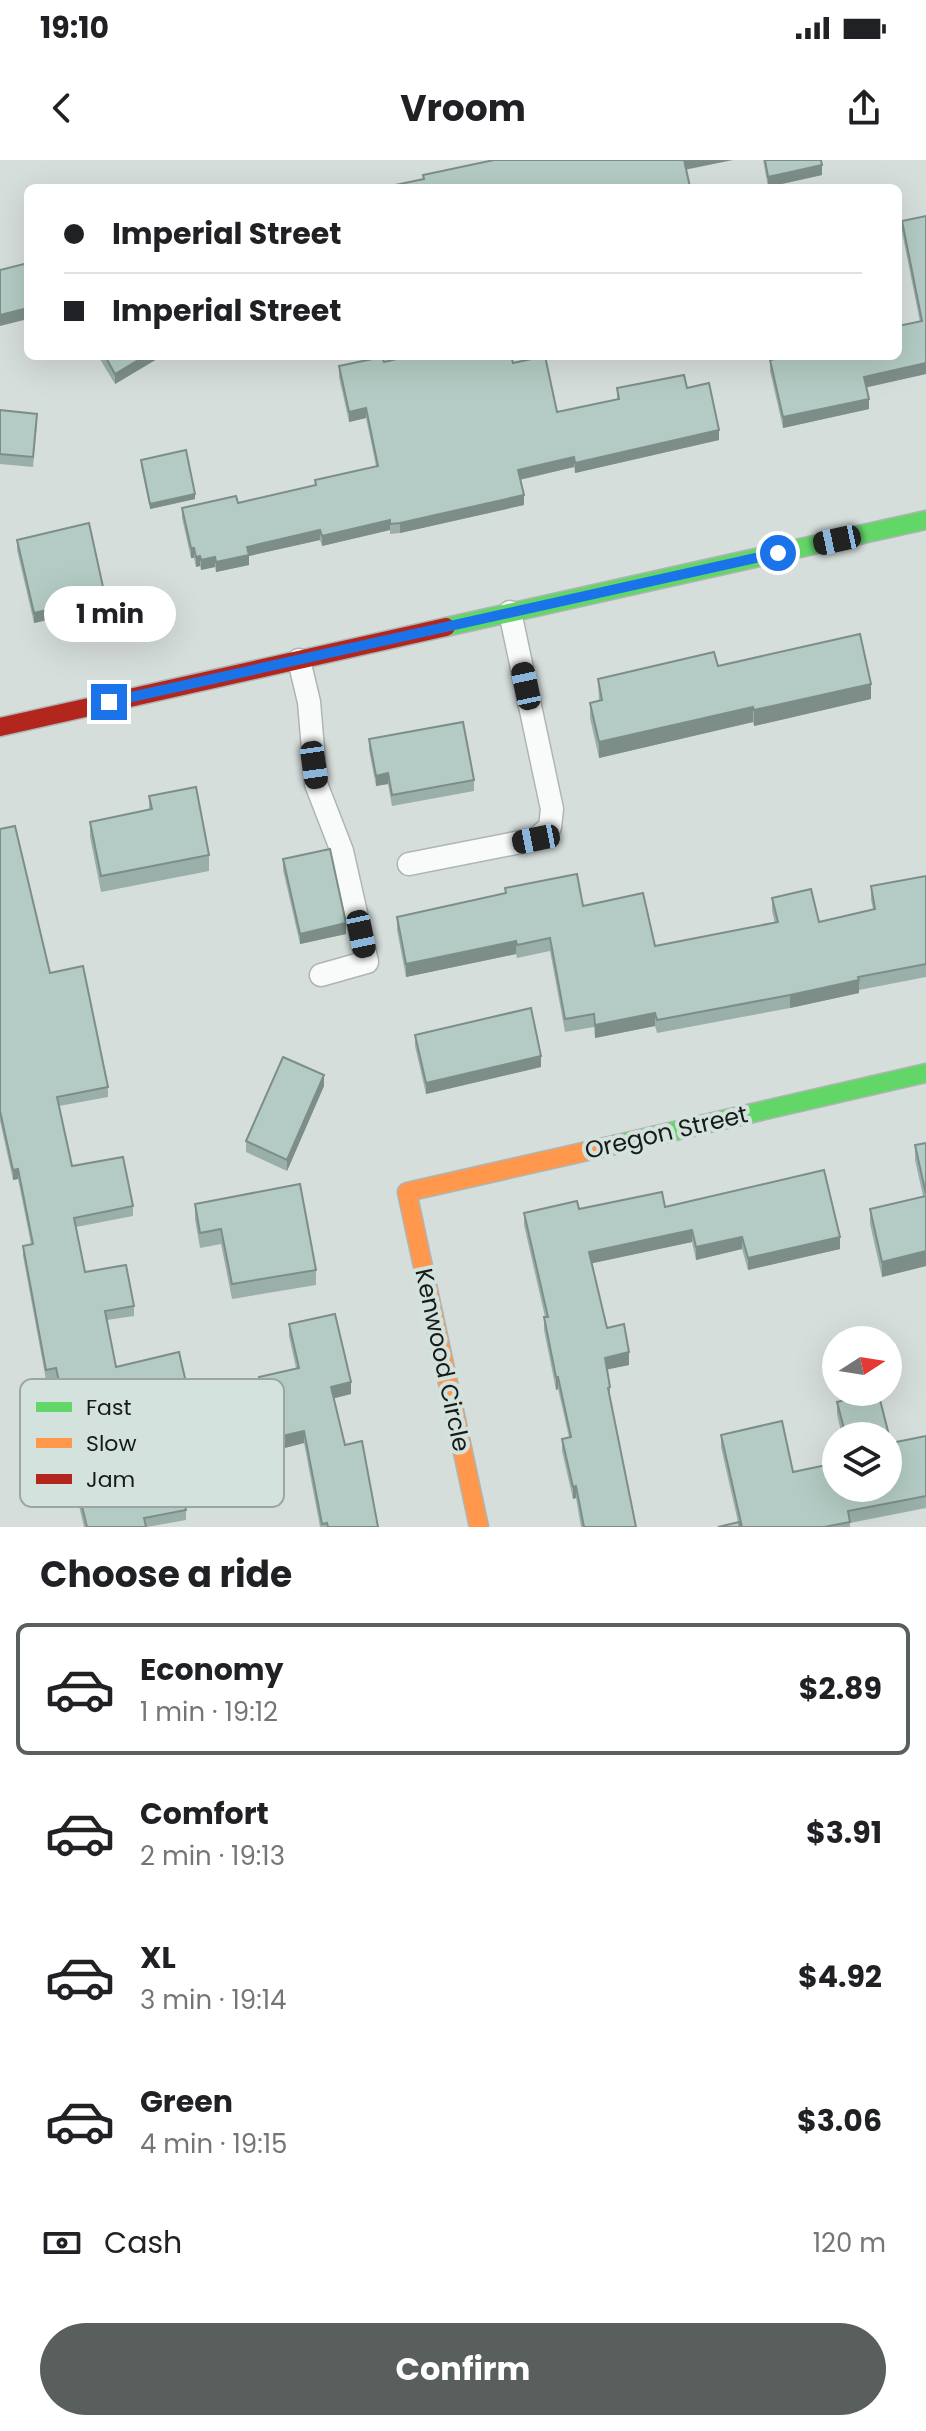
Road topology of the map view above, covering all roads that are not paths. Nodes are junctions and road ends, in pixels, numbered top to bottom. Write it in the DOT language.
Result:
graph roads {
  1 [pos="926,520"];
  2 [pos="510,612"];
  3 [pos="299,660"];
  4 [pos="0,727"];
  5 [pos="409,864"];
  6 [pos="321,975"];
  7 [pos="926,1073"];
  8 [pos="407,1192"];
  9 [pos="479,1527"];
  1 -- 2 [label="street"];
  2 -- 3 [label="street"];
  2 -- 5 [label="lane"];
  3 -- 4 [label="street"];
  3 -- 6 [label="lane"];
  7 -- 8 [label="street, Oregon Street"];
  8 -- 9 [label="street, Kenwood Circle"];
}
